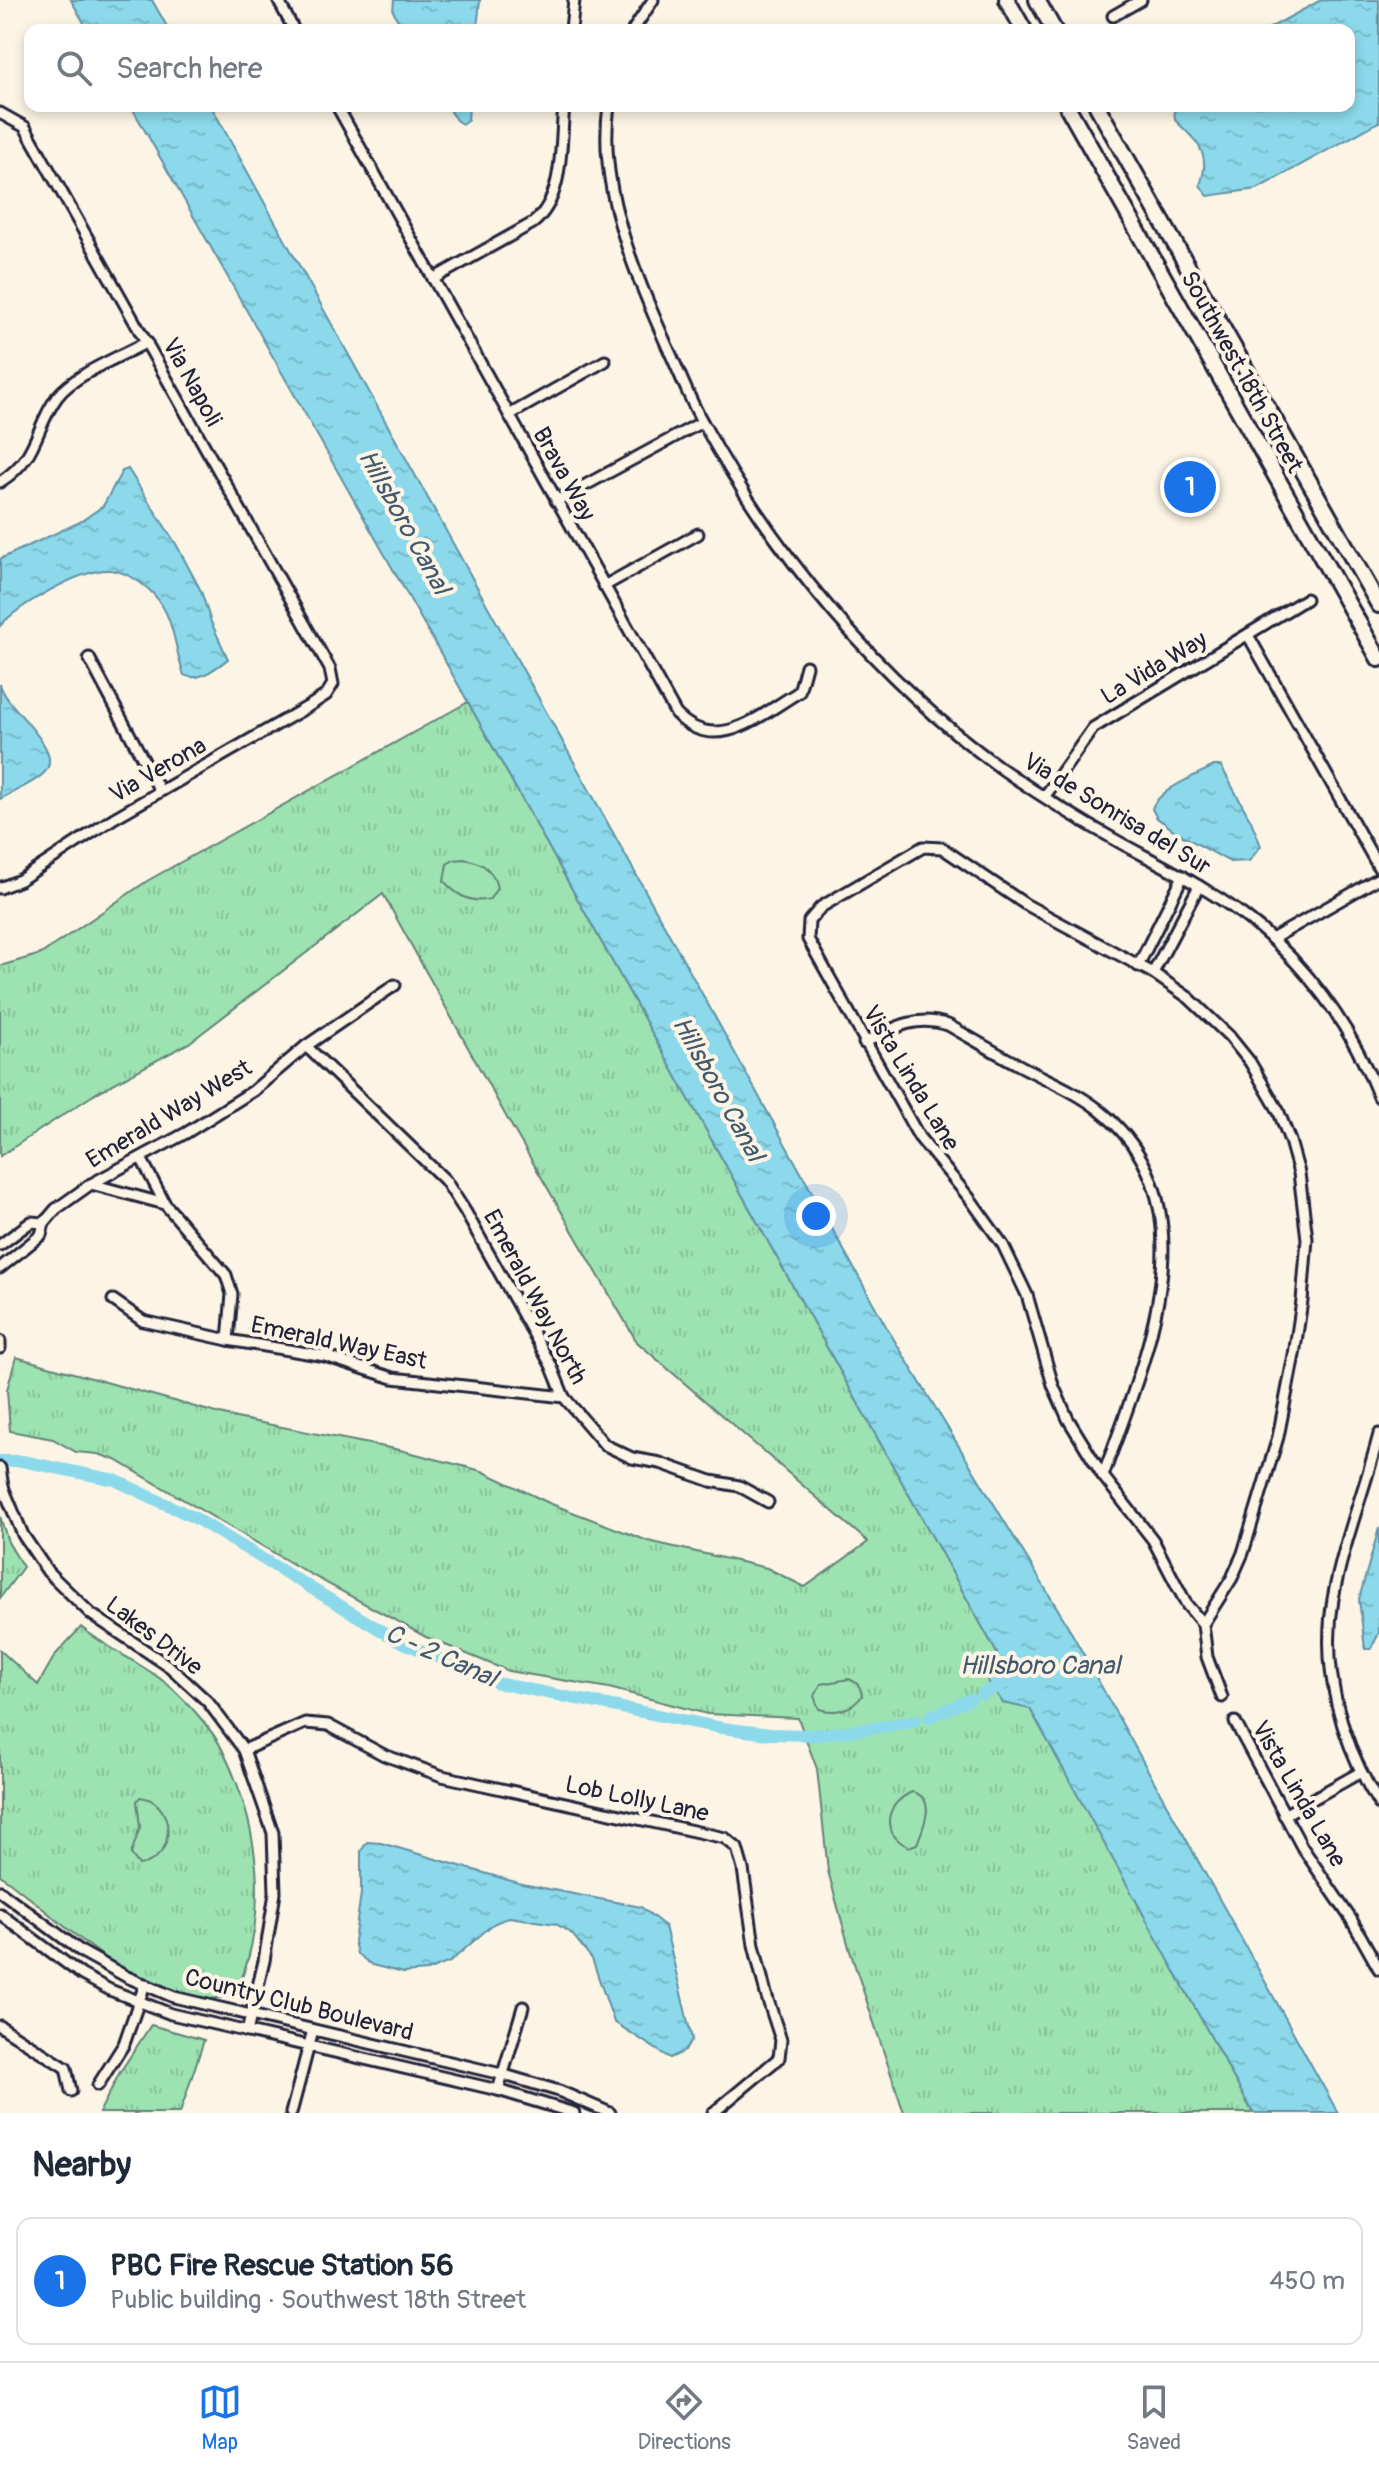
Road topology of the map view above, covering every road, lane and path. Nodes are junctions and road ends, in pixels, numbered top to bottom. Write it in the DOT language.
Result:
graph roads {
  1 [pos="278,0"];
  2 [pos="574,0"];
  3 [pos="653,0"];
  4 [pos="1007,0"];
  5 [pos="1037,0"];
  6 [pos="1141,0"];
  7 [pos="1113,16"];
  8 [pos="291,24"];
  9 [pos="572,24"];
  10 [pos="637,24"];
  11 [pos="1021,24"];
  12 [pos="1051,24"];
  13 [pos="340,112"];
  14 [pos="563,112"];
  15 [pos="609,112"];
  16 [pos="1070,112"];
  17 [pos="1100,112"];
  18 [pos="0,113"];
  19 [pos="433,279"];
  20 [pos="147,342"];
  21 [pos="605,361"];
  22 [pos="509,415"];
  23 [pos="702,422"];
  24 [pos="0,482"];
  25 [pos="556,501"];
  26 [pos="698,534"];
  27 [pos="604,586"];
  28 [pos="1306,599"];
  29 [pos="1379,605"];
  30 [pos="1248,635"];
  31 [pos="89,658"];
  32 [pos="1379,659"];
  33 [pos="806,666"];
  34 [pos="333,684"];
  35 [pos="160,791"];
  36 [pos="1045,796"];
  37 [pos="1379,868"];
  38 [pos="1183,876"];
  39 [pos="1379,878"];
  40 [pos="1199,886"];
  41 [pos="0,888"];
  42 [pos="1272,939"];
  43 [pos="1138,966"];
  44 [pos="1153,973"];
  45 [pos="395,985"];
  46 [pos="864,1043"];
  47 [pos="306,1046"];
  48 [pos="1379,1097"];
  49 [pos="141,1158"];
  50 [pos="91,1184"];
  51 [pos="165,1204"];
  52 [pos="44,1223"];
  53 [pos="0,1245"];
  54 [pos="0,1268"];
  55 [pos="113,1300"];
  56 [pos="228,1340"];
  57 [pos="0,1341"];
  58 [pos="0,1348"];
  59 [pos="564,1397"];
  60 [pos="1379,1434"];
  61 [pos="0,1468"];
  62 [pos="1103,1476"];
  63 [pos="768,1502"];
  64 [pos="1203,1624"];
  65 [pos="1222,1697"];
  66 [pos="1235,1722"];
  67 [pos="244,1750"];
  68 [pos="1361,1772"];
  69 [pos="1379,1804"];
  70 [pos="1284,1815"];
  71 [pos="0,1891"];
  72 [pos="0,1914"];
  73 [pos="1379,1969"];
  74 [pos="145,1984"];
  75 [pos="139,2003"];
  76 [pos="523,2007"];
  77 [pos="250,2016"];
  78 [pos="0,2026"];
  79 [pos="313,2030"];
  80 [pos="247,2032"];
  81 [pos="309,2046"];
  82 [pos="501,2074"];
  83 [pos="98,2085"];
  84 [pos="498,2090"];
  85 [pos="71,2091"];
  86 [pos="291,2113"];
  87 [pos="574,2113"];
  88 [pos="610,2113"];
  89 [pos="713,2113"];
  1 -- 8 [label="street"];
  2 -- 9 [label="street"];
  3 -- 10 [label="street"];
  4 -- 11 [label="main road"];
  5 -- 12 [label="main road"];
  6 -- 7 [label="street"];
  13 -- 19 [label="street, Brava Way"];
  14 -- 19 [label="street"];
  15 -- 23 [label="street, Via de Sonrisa del Sur"];
  16 -- 32 [label="main road, Southwest 18th Street"];
  17 -- 29 [label="main road, Southwest 18th Street"];
  18 -- 20 [label="street, Via Napoli"];
  19 -- 22 [label="street, Brava Way"];
  20 -- 24 [label="street"];
  20 -- 34 [label="street, Via Napoli"];
  21 -- 22 [label="street"];
  22 -- 25 [label="street, Brava Way"];
  23 -- 25 [label="street"];
  23 -- 36 [label="street, Via de Sonrisa del Sur"];
  25 -- 27 [label="street, Brava Way"];
  26 -- 27 [label="street"];
  27 -- 33 [label="street, Brava Way"];
  28 -- 30 [label="street, La Vida Way"];
  30 -- 36 [label="street, La Vida Way"];
  30 -- 37 [label="street"];
  31 -- 35 [label="street"];
  34 -- 35 [label="street, Via Verona"];
  35 -- 41 [label="street, Via Verona"];
  36 -- 38 [label="street, Via de Sonrisa del Sur"];
  38 -- 40 [label="street, Via de Sonrisa del Sur"];
  38 -- 43 [label="street"];
  39 -- 42 [label="street"];
  40 -- 42 [label="street, Via de Sonrisa del Sur"];
  40 -- 44 [label="street"];
  42 -- 48 [label="street, Via de Sonrisa del Sur"];
  43 -- 44 [label="street, Vista Linda Lane"];
  43 -- 46 [label="street, Vista Linda Lane"];
  44 -- 64 [label="street, Vista Linda Lane"];
  45 -- 47 [label="street, Emerald Way West"];
  46 -- 62 [label="street, Vista Linda Lane"];
  46 -- 62 [label="street"];
  47 -- 49 [label="street, Emerald Way West"];
  47 -- 59 [label="street, Emerald Way North"];
  49 -- 50 [label="street, Emerald Way West"];
  49 -- 51 [label="street"];
  50 -- 51 [label="street"];
  50 -- 52 [label="street, Emerald Way West"];
  51 -- 56 [label="street"];
  52 -- 53 [label="street, Emerald Way West"];
  52 -- 54 [label="street, Emerald Way West"];
  55 -- 56 [label="street, Emerald Way East"];
  56 -- 59 [label="street, Emerald Way East"];
  57 -- 58 [label="street"];
  59 -- 63 [label="street, Emerald Way North"];
  60 -- 68 [label="street"];
  61 -- 67 [label="street, Lakes Drive"];
  62 -- 64 [label="street, Vista Linda Lane"];
  64 -- 65 [label="street, Vista Linda Lane"];
  66 -- 70 [label="street, Vista Linda Lane"];
  67 -- 77 [label="street, Lakes Drive"];
  67 -- 89 [label="street, Lob Lolly Lane"];
  68 -- 69 [label="street"];
  68 -- 70 [label="street"];
  70 -- 73 [label="street, Vista Linda Lane"];
  71 -- 74 [label="street, Country Club Boulevard"];
  72 -- 75 [label="street, Country Club Boulevard"];
  74 -- 75 [label="street"];
  74 -- 77 [label="street, Country Club Boulevard"];
  75 -- 80 [label="street, Country Club Boulevard"];
  75 -- 83 [label="street"];
  76 -- 82 [label="street"];
  77 -- 79 [label="street, Country Club Boulevard"];
  77 -- 80 [label="street, Lakes Drive"];
  78 -- 85 [label="street"];
  79 -- 81 [label="street"];
  79 -- 82 [label="street, Country Club Boulevard"];
  80 -- 81 [label="street, Country Club Boulevard"];
  81 -- 84 [label="street, Country Club Boulevard"];
  81 -- 86 [label="street"];
  82 -- 84 [label="street"];
  82 -- 88 [label="street, Country Club Boulevard"];
  84 -- 87 [label="street, Country Club Boulevard"];
}
